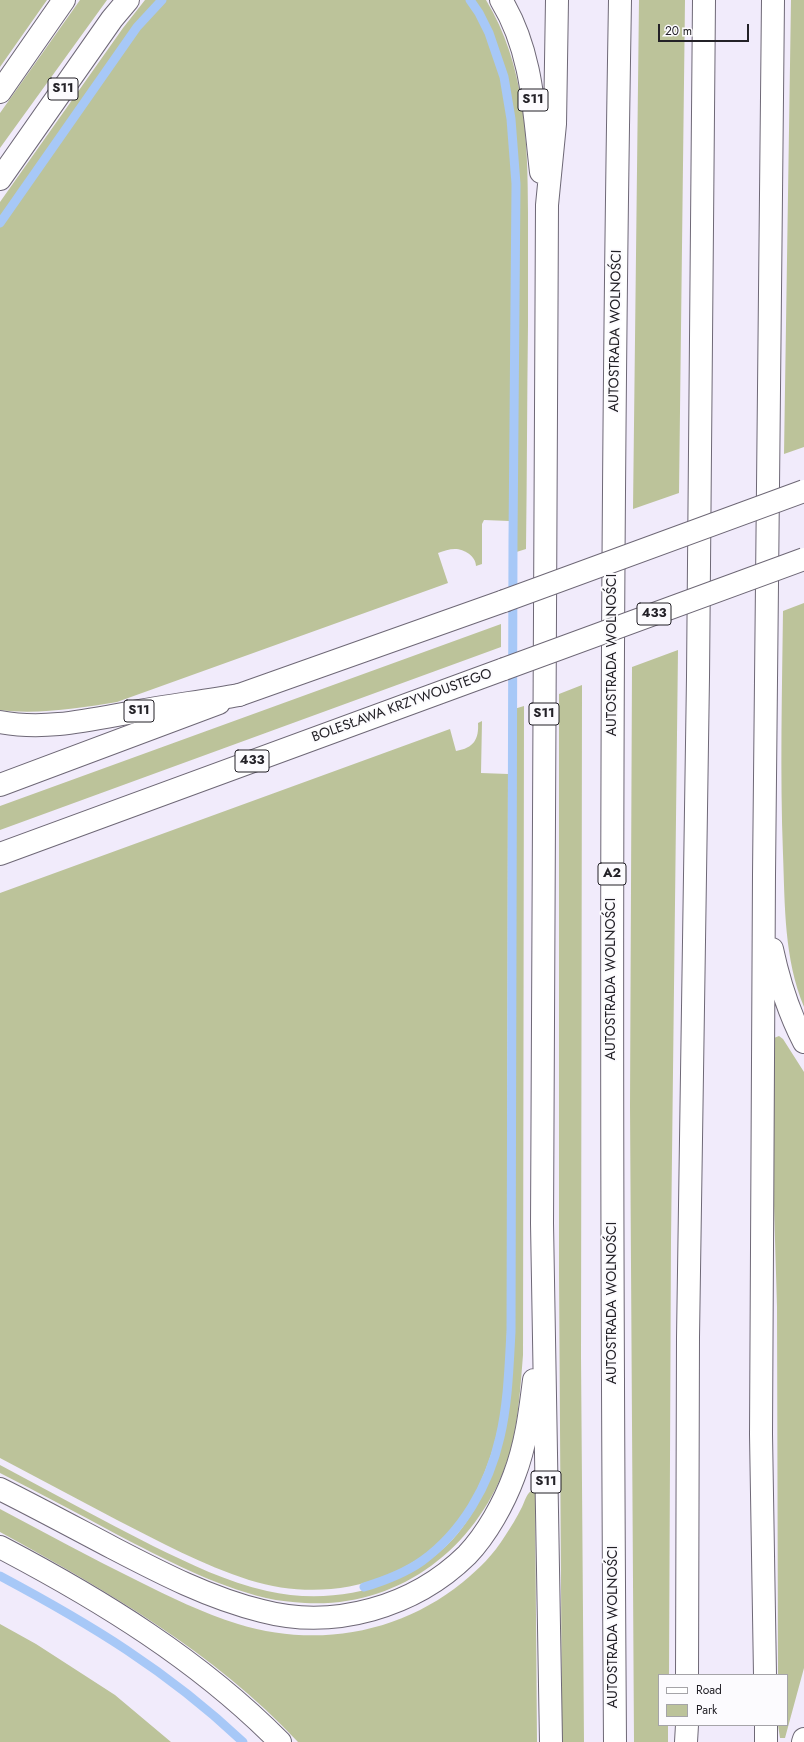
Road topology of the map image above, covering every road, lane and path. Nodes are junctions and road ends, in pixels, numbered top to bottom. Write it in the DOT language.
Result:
graph roads {
  1 [pos="64,0"];
  2 [pos="128,0"];
  3 [pos="501,0"];
  4 [pos="557,0"];
  5 [pos="620,0"];
  6 [pos="704,0"];
  7 [pos="773,0"];
  8 [pos="0,92"];
  9 [pos="0,179"];
  10 [pos="547,205"];
  11 [pos="804,491"];
  12 [pos="804,559"];
  13 [pos="239,696"];
  14 [pos="0,722"];
  15 [pos="0,785"];
  16 [pos="0,854"];
  17 [pos="764,874"];
  18 [pos="804,1042"];
  19 [pos="542,1223"];
  20 [pos="0,1489"];
  21 [pos="0,1547"];
  22 [pos="687,1674"];
  23 [pos="765,1674"];
  24 [pos="687,1726"];
  25 [pos="766,1726"];
  26 [pos="804,1738"];
  27 [pos="280,1742"];
  28 [pos="551,1742"];
  29 [pos="615,1742"];
  30 [pos="686,1742"];
  31 [pos="766,1742"];
  32 [pos="803,1742"];
  1 -- 8 [label="main road"];
  2 -- 9 [label="main road, S11"];
  3 -- 10 [label="main road, S11"];
  4 -- 10 [label="main road"];
  5 -- 29 [label="main road, AUTOSTRADA WOLNOŚCI / A2"];
  6 -- 22 [label="main road"];
  7 -- 17 [label="main road"];
  10 -- 19 [label="main road, S11"];
  11 -- 13 [label="main road, S11, bridge"];
  12 -- 16 [label="main road, BOLESŁAWA KRZYWOUSTEGO / 433, bridge"];
  13 -- 14 [label="main road, S11"];
  13 -- 15 [label="main road"];
  17 -- 18 [label="main road"];
  17 -- 23 [label="main road"];
  19 -- 20 [label="main road"];
  19 -- 28 [label="main road, S11"];
  21 -- 27 [label="main road"];
  24 -- 30 [label="main road"];
  25 -- 31 [label="main road"];
  26 -- 32 [label="main road"];
}
